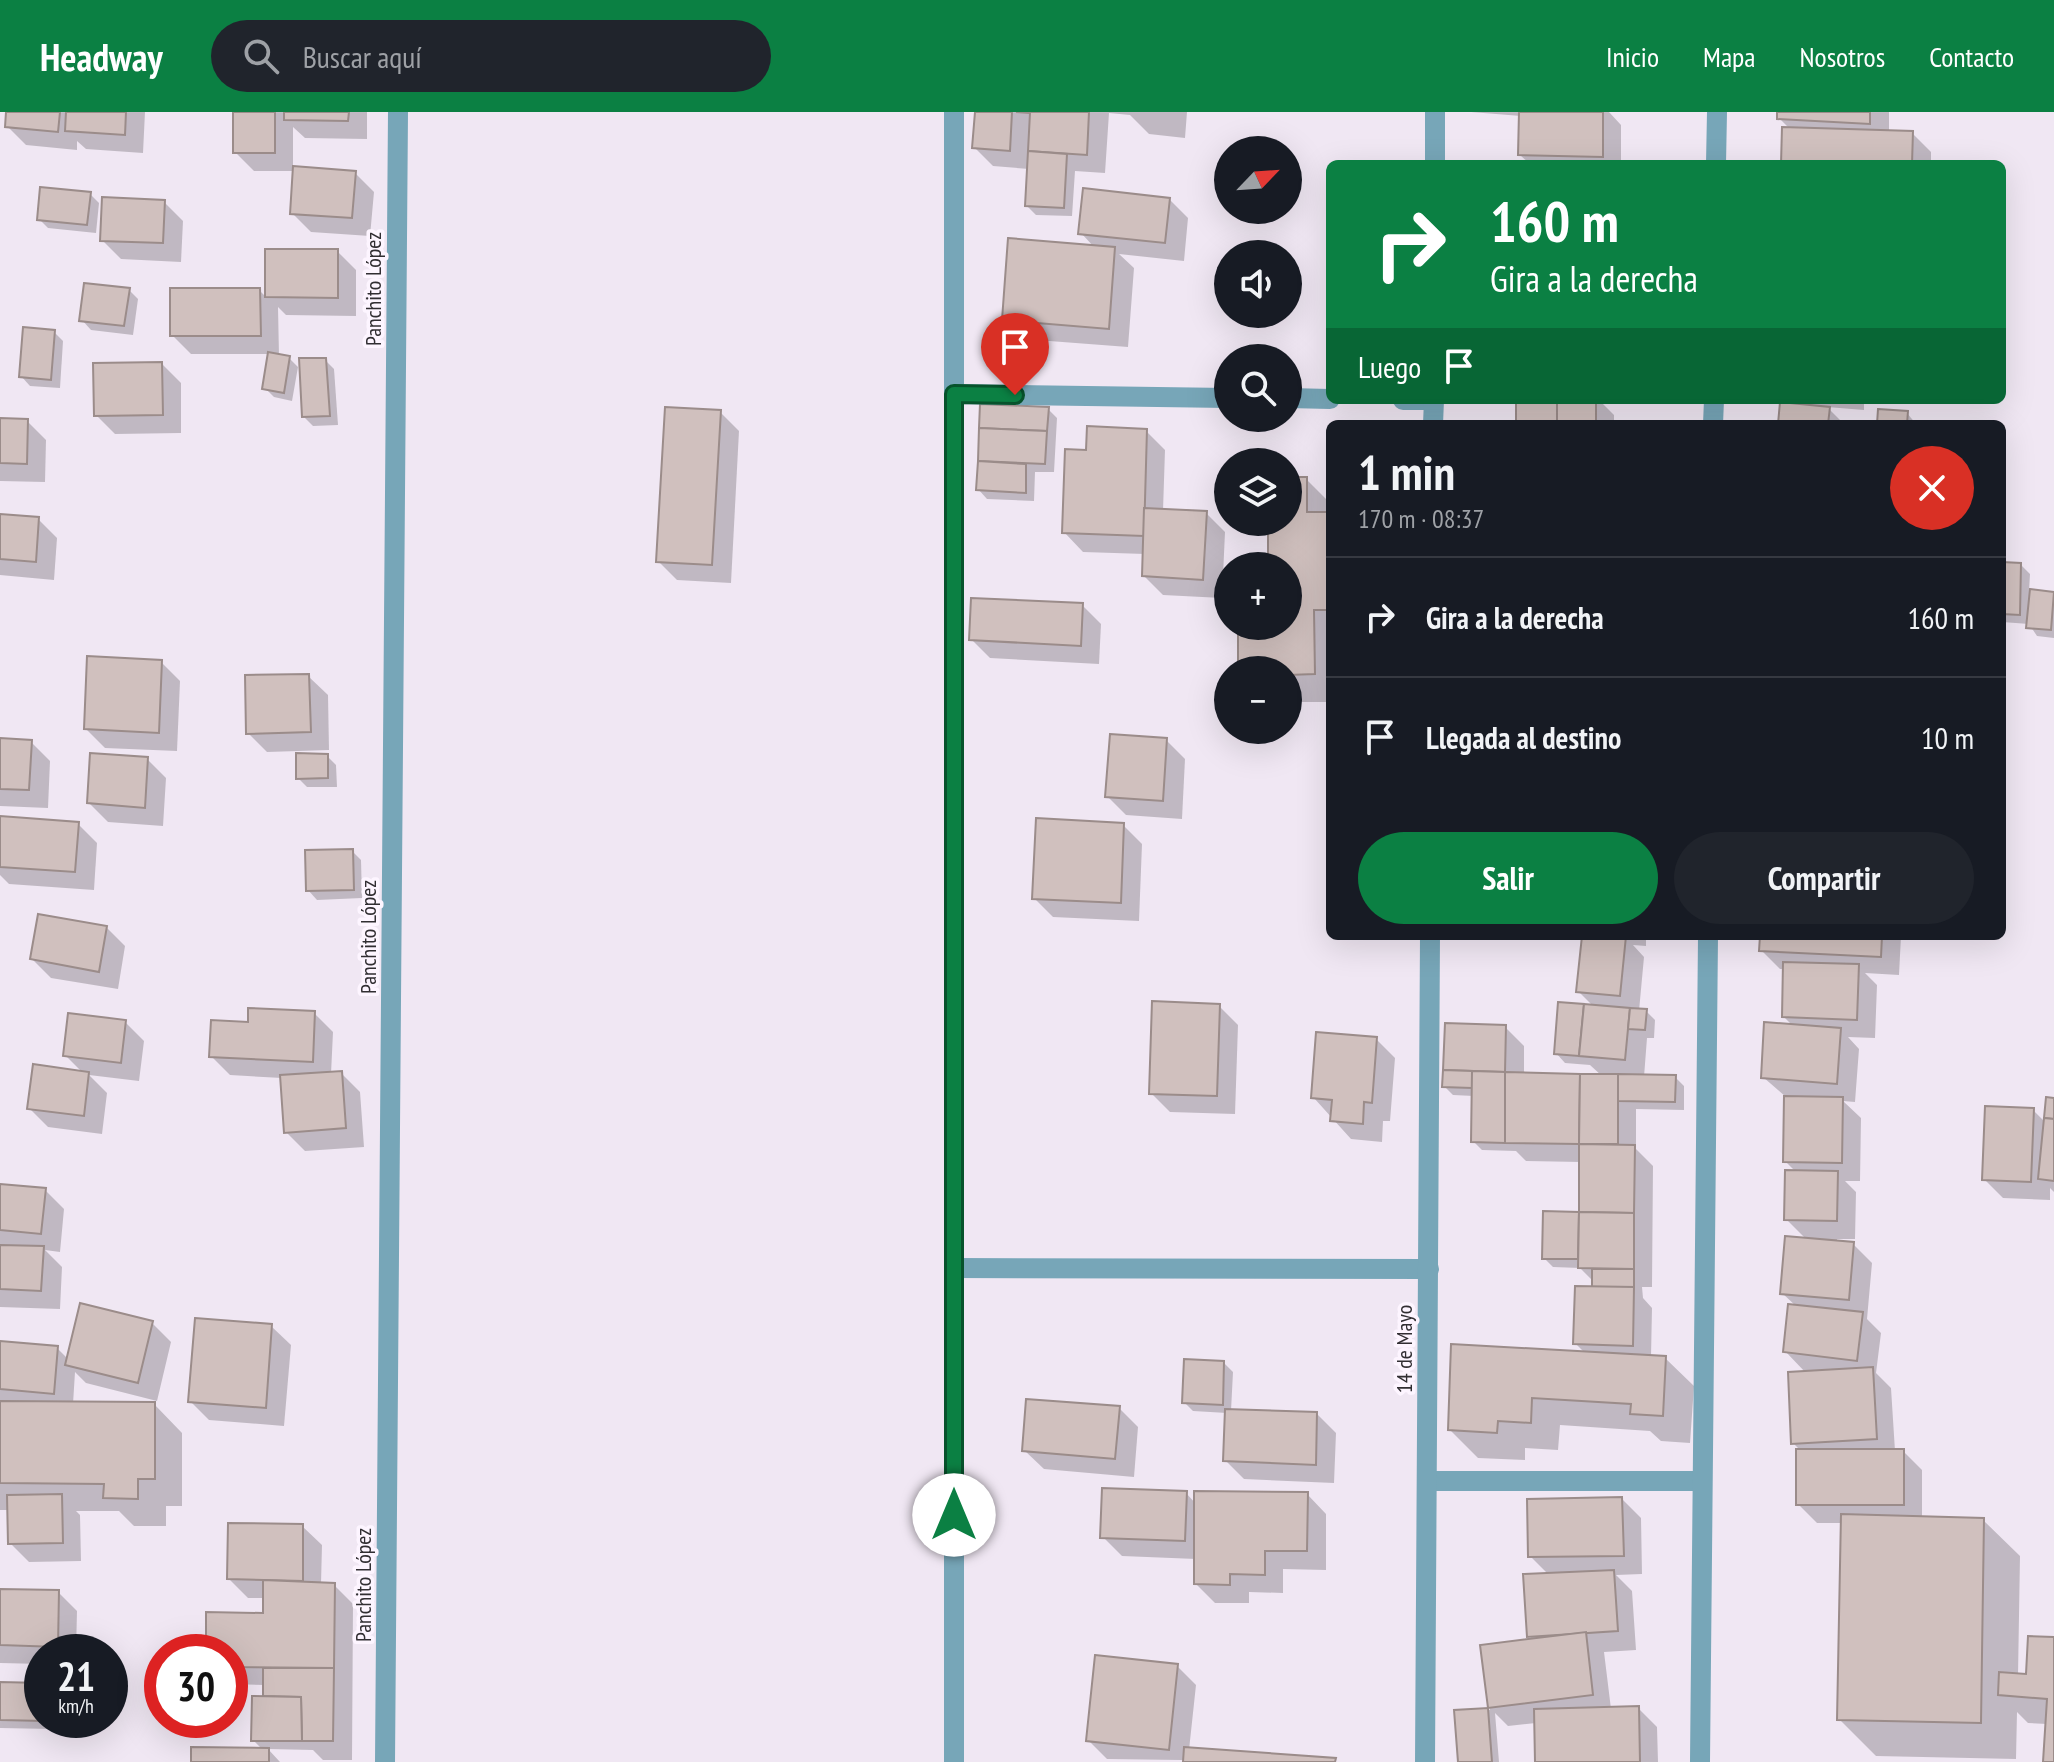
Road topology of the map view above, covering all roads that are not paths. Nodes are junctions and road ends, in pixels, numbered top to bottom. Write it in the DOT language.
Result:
graph roads {
  1 [pos="398,112"];
  2 [pos="954,112"];
  3 [pos="1435,112"];
  4 [pos="1717,112"];
  5 [pos="1435,160"];
  6 [pos="1716,160"];
  7 [pos="954,394"];
  8 [pos="1214,398"];
  9 [pos="1302,398"];
  10 [pos="1326,399"];
  11 [pos="1430,940"];
  12 [pos="1708,940"];
  13 [pos="954,1268"];
  14 [pos="1429,1269"];
  15 [pos="1427,1481"];
  16 [pos="1702,1481"];
  17 [pos="385,1762"];
  18 [pos="954,1762"];
  19 [pos="1425,1762"];
  20 [pos="1700,1762"];
  1 -- 17 [label="street, Panchito López"];
  2 -- 7 [label="street"];
  3 -- 5 [label="street"];
  4 -- 6 [label="street"];
  7 -- 8 [label="street"];
  7 -- 13 [label="street"];
  9 -- 10 [label="street"];
  11 -- 14 [label="street, 14 de Mayo"];
  12 -- 16 [label="street"];
  13 -- 14 [label="street"];
  13 -- 18 [label="street"];
  14 -- 15 [label="street, 14 de Mayo"];
  15 -- 16 [label="street"];
  15 -- 19 [label="street, 14 de Mayo"];
  16 -- 20 [label="street"];
}
